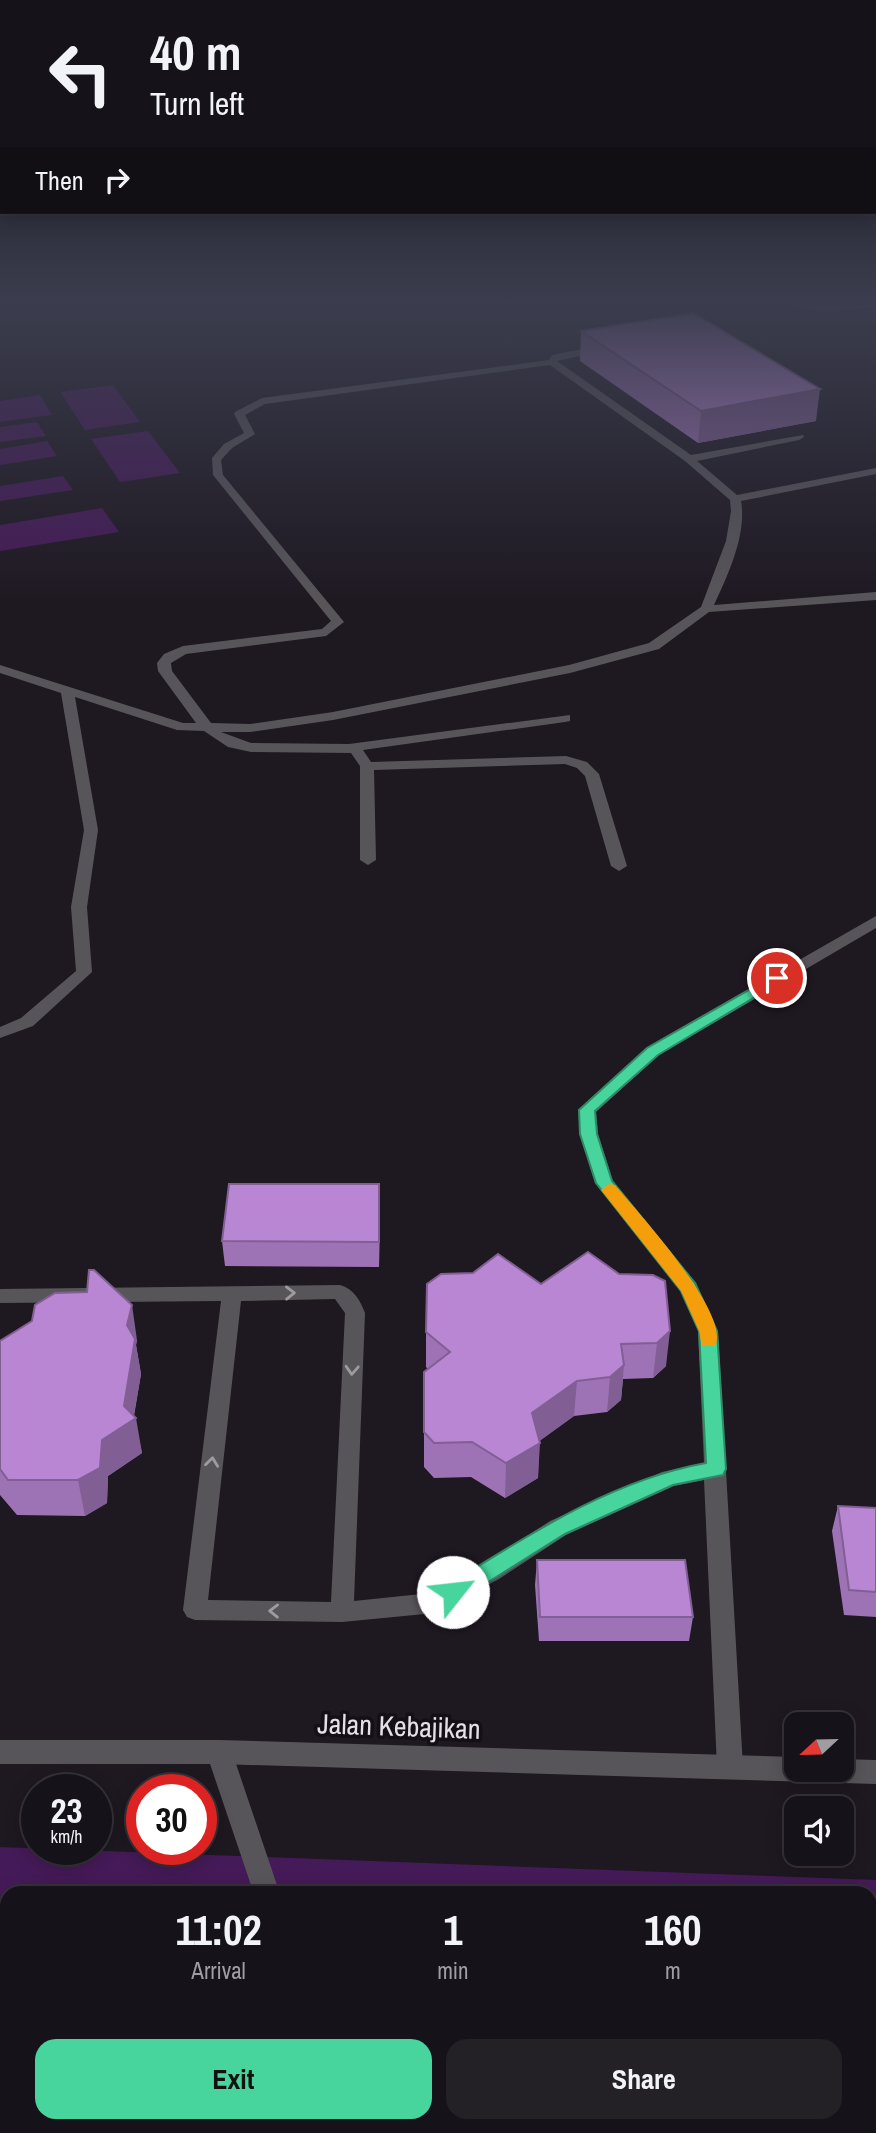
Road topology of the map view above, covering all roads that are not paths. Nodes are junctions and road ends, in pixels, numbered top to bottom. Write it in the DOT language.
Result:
graph roads {
  1 [pos="256,405"];
  2 [pos="612,405"];
  3 [pos="799,437"];
  4 [pos="689,459"];
  5 [pos="876,471"];
  6 [pos="735,499"];
  7 [pos="876,596"];
  8 [pos="706,609"];
  9 [pos="0,669"];
  10 [pos="67,691"];
  11 [pos="565,718"];
  12 [pos="206,728"];
  13 [pos="349,748"];
  14 [pos="367,766"];
  15 [pos="368,860"];
  16 [pos="619,866"];
  17 [pos="876,921"];
  18 [pos="0,1033"];
  19 [pos="232,1294"];
  20 [pos="0,1296"];
  21 [pos="716,1469"];
  22 [pos="342,1612"];
  23 [pos="0,1752"];
  24 [pos="219,1752"];
  25 [pos="730,1767"];
  26 [pos="784,1769"];
  27 [pos="854,1771"];
  28 [pos="876,1772"];
  29 [pos="264,1886"];
  1 -- 12 [label="street"];
  2 -- 4 [label="street"];
  3 -- 4 [label="street"];
  4 -- 6 [label="street"];
  5 -- 6 [label="street"];
  6 -- 8 [label="street"];
  7 -- 8 [label="street"];
  8 -- 12 [label="street"];
  9 -- 10 [label="street"];
  10 -- 12 [label="street"];
  10 -- 18 [label="street"];
  11 -- 13 [label="street"];
  12 -- 13 [label="street"];
  13 -- 14 [label="street"];
  14 -- 15 [label="street"];
  14 -- 16 [label="street"];
  17 -- 21 [label="street"];
  19 -- 20 [label="street"];
  19 -- 22 [label="street, one-way"];
  22 -- 19 [label="street, one-way"];
  21 -- 22 [label="street"];
  21 -- 25 [label="street"];
  23 -- 24 [label="street, Jalan Kebajikan"];
  24 -- 25 [label="street, Jalan Kebajikan"];
  24 -- 29 [label="street"];
  25 -- 26 [label="street, Jalan Kebajikan"];
  27 -- 28 [label="street, Jalan Kebajikan"];
}
